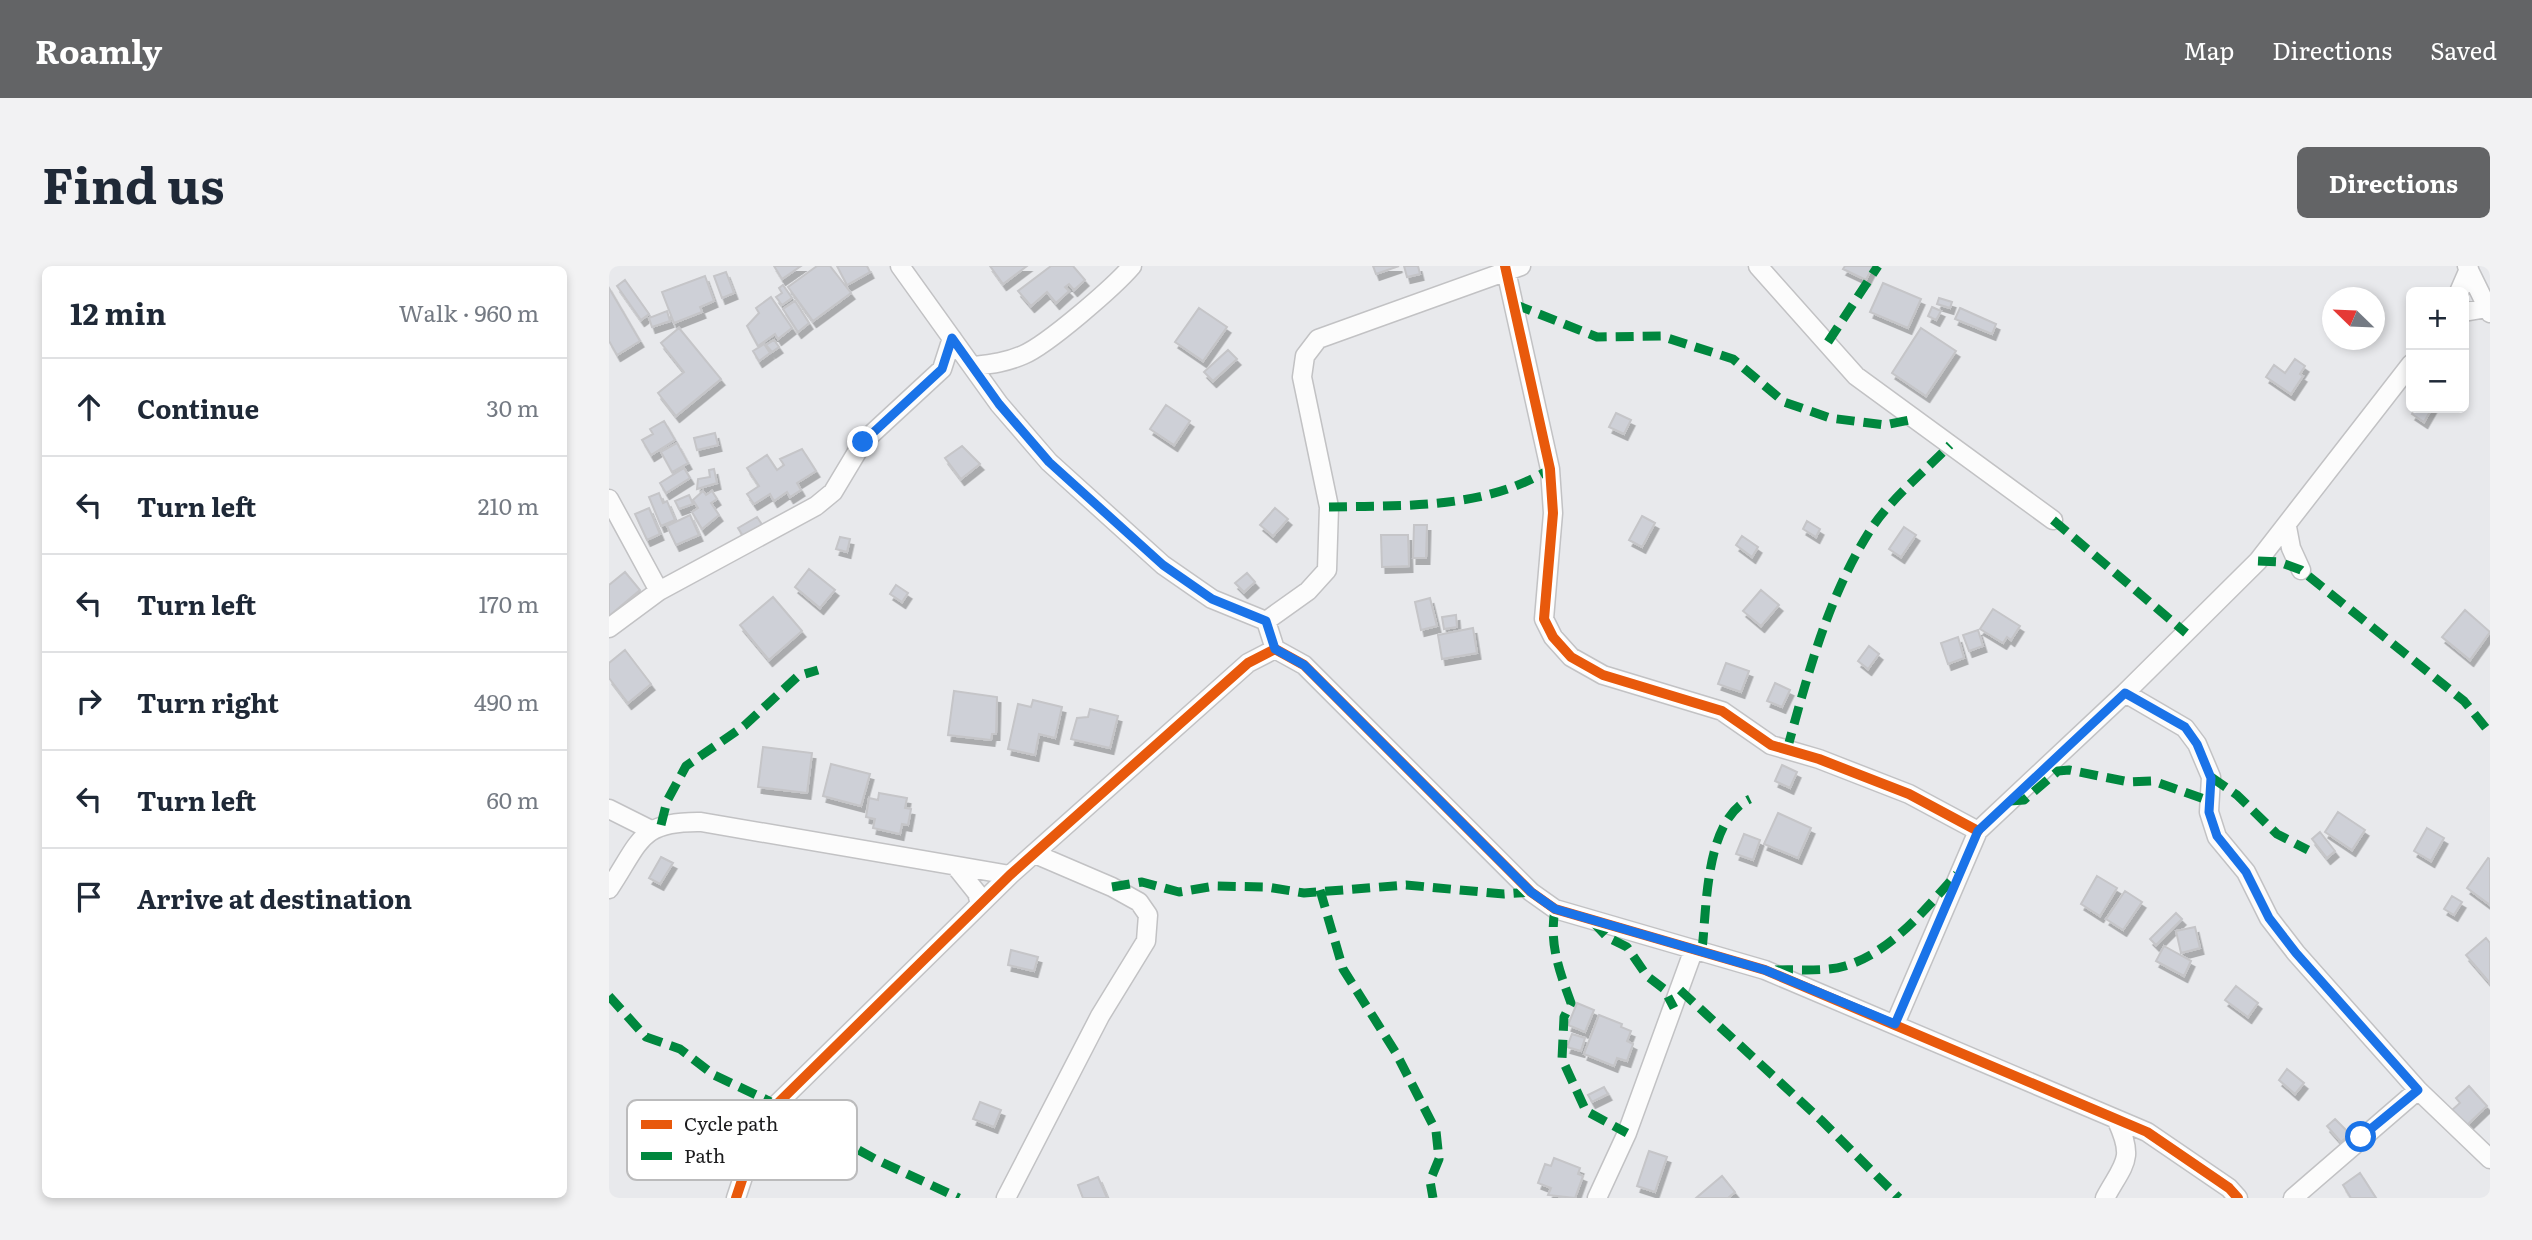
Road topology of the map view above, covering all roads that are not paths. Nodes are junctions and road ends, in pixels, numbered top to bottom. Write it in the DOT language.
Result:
graph roads {
  1 [pos="900,266"];
  2 [pos="1132,266"];
  3 [pos="1758,266"];
  4 [pos="1511,268"];
  5 [pos="2473,270"];
  6 [pos="2462,287"];
  7 [pos="2489,311"];
  8 [pos="2469,312"];
  9 [pos="952,338"];
  10 [pos="975,366"];
  11 [pos="2406,371"];
  12 [pos="609,499"];
  13 [pos="2053,520"];
  14 [pos="2287,527"];
  15 [pos="2301,570"];
  16 [pos="659,591"];
  17 [pos="1266,621"];
  18 [pos="609,628"];
  19 [pos="1275,649"];
  20 [pos="2125,693"];
  21 [pos="609,809"];
  22 [pos="649,829"];
  23 [pos="1978,831"];
  24 [pos="1035,854"];
  25 [pos="957,868"];
  26 [pos="1010,875"];
  27 [pos="609,889"];
  28 [pos="980,904"];
  29 [pos="1695,949"];
  30 [pos="1895,1024"];
  31 [pos="2418,1090"];
  32 [pos="781,1100"];
  33 [pos="2117,1121"];
  34 [pos="2490,1159"];
  35 [pos="742,1180"];
  36 [pos="736,1198"];
  37 [pos="1006,1198"];
  38 [pos="1597,1198"];
  39 [pos="2105,1198"];
  40 [pos="2238,1198"];
  41 [pos="2293,1198"];
  1 -- 9 [label="street"];
  2 -- 10 [label="street"];
  3 -- 13 [label="street"];
  4 -- 17 [label="street"];
  4 -- 23 [label="street"];
  5 -- 6 [label="street"];
  5 -- 7 [label="street"];
  7 -- 8 [label="street"];
  9 -- 10 [label="street"];
  9 -- 16 [label="street"];
  10 -- 17 [label="street"];
  11 -- 14 [label="street"];
  12 -- 16 [label="street"];
  14 -- 15 [label="street"];
  14 -- 20 [label="street"];
  16 -- 18 [label="street"];
  17 -- 19 [label="street"];
  19 -- 24 [label="street"];
  19 -- 29 [label="street"];
  20 -- 23 [label="street"];
  20 -- 31 [label="street"];
  21 -- 22 [label="street"];
  22 -- 25 [label="street"];
  22 -- 27 [label="street"];
  23 -- 30 [label="street"];
  24 -- 26 [label="street"];
  24 -- 37 [label="street"];
  25 -- 26 [label="street"];
  25 -- 28 [label="street"];
  26 -- 28 [label="street"];
  28 -- 32 [label="street"];
  29 -- 30 [label="street"];
  29 -- 38 [label="street"];
  30 -- 33 [label="street"];
  31 -- 34 [label="street"];
  31 -- 41 [label="street"];
  33 -- 39 [label="street"];
  33 -- 40 [label="street"];
  35 -- 36 [label="street"];
}
